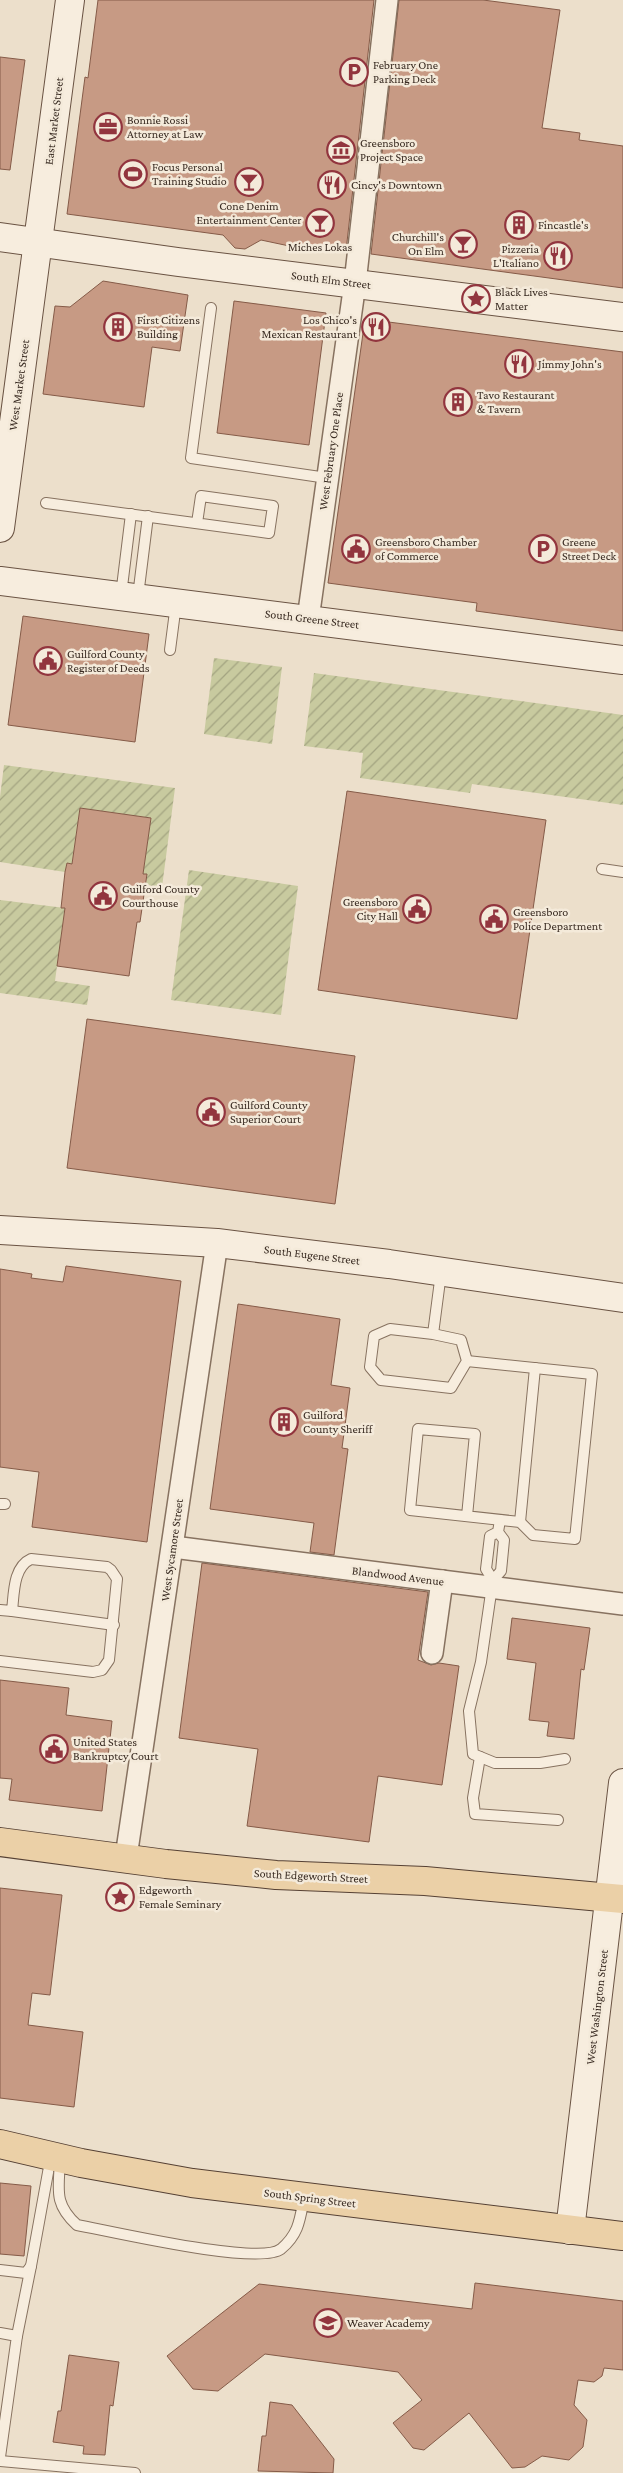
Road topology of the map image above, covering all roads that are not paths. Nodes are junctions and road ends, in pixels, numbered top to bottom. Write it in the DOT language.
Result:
graph roads {
  1 [pos="70,0"];
  2 [pos="387,0"];
  3 [pos="0,237"];
  4 [pos="38,242"];
  5 [pos="354,283"];
  6 [pos="211,308"];
  7 [pos="623,317"];
  8 [pos="327,478"];
  9 [pos="46,503"];
  10 [pos="131,514"];
  11 [pos="148,516"];
  12 [pos="197,523"];
  13 [pos="0,528"];
  14 [pos="0,580"];
  15 [pos="129,596"];
  16 [pos="176,602"];
  17 [pos="308,619"];
  18 [pos="170,650"];
  19 [pos="623,660"];
  20 [pos="602,869"];
  21 [pos="623,872"];
  22 [pos="0,1230"];
  23 [pos="217,1243"];
  24 [pos="441,1272"];
  25 [pos="623,1298"];
  26 [pos="433,1334"];
  27 [pos="467,1362"];
  28 [pos="535,1368"];
  29 [pos="467,1516"];
  30 [pos="500,1520"];
  31 [pos="520,1522"];
  32 [pos="173,1547"];
  33 [pos="442,1581"];
  34 [pos="492,1584"];
  35 [pos="623,1604"];
  36 [pos="0,1610"];
  37 [pos="12,1612"];
  38 [pos="114,1625"];
  39 [pos="432,1653"];
  40 [pos="0,1661"];
  41 [pos="480,1757"];
  42 [pos="565,1759"];
  43 [pos="623,1784"];
  44 [pos="558,1820"];
  45 [pos="0,1842"];
  46 [pos="126,1857"];
  47 [pos="617,1898"];
  48 [pos="0,2144"];
  49 [pos="56,2157"];
  50 [pos="304,2197"];
  51 [pos="570,2230"];
  52 [pos="623,2236"];
  53 [pos="31,2266"];
  54 [pos="0,2270"];
  55 [pos="0,2333"];
  56 [pos="17,2336"];
  57 [pos="0,2459"];
  58 [pos="134,2473"];
  1 -- 4 [label="street, East Market Street"];
  2 -- 5 [label="street, West February One Place"];
  3 -- 4 [label="street, South Elm Street"];
  4 -- 5 [label="street, South Elm Street"];
  4 -- 13 [label="street, West Market Street"];
  5 -- 7 [label="street, South Elm Street"];
  5 -- 8 [label="street, West February One Place"];
  6 -- 8 [label="lane"];
  8 -- 17 [label="street, West February One Place"];
  9 -- 10 [label="lane"];
  10 -- 11 [label="lane"];
  10 -- 15 [label="lane"];
  11 -- 12 [label="lane"];
  11 -- 15 [label="lane"];
  12 -- 12 [label="lane"];
  14 -- 15 [label="street, South Greene Street"];
  15 -- 16 [label="street, South Greene Street"];
  16 -- 17 [label="street, South Greene Street"];
  16 -- 18 [label="lane"];
  17 -- 19 [label="street, South Greene Street"];
  20 -- 21 [label="lane"];
  22 -- 23 [label="street, South Eugene Street"];
  23 -- 24 [label="street, South Eugene Street"];
  23 -- 32 [label="street, West Sycamore Street"];
  24 -- 25 [label="street, South Eugene Street"];
  24 -- 26 [label="lane"];
  26 -- 27 [label="lane"];
  26 -- 27 [label="lane"];
  27 -- 28 [label="lane"];
  28 -- 31 [label="lane"];
  28 -- 31 [label="lane"];
  29 -- 29 [label="lane"];
  29 -- 30 [label="lane"];
  30 -- 31 [label="lane"];
  30 -- 34 [label="lane"];
  32 -- 33 [label="street, Blandwood Avenue"];
  32 -- 46 [label="street, West Sycamore Street"];
  33 -- 34 [label="street, Blandwood Avenue"];
  33 -- 39 [label="street"];
  34 -- 35 [label="street, Blandwood Avenue"];
  34 -- 41 [label="lane"];
  36 -- 37 [label="lane"];
  37 -- 38 [label="lane"];
  37 -- 38 [label="lane"];
  38 -- 40 [label="lane"];
  41 -- 42 [label="lane"];
  41 -- 44 [label="lane"];
  43 -- 47 [label="street, West Washington Street"];
  45 -- 46 [label="main road, South Edgeworth Street"];
  46 -- 47 [label="main road, South Edgeworth Street"];
  47 -- 51 [label="street, West Washington Street"];
  48 -- 49 [label="main road, South Spring Street"];
  49 -- 50 [label="main road, South Spring Street"];
  49 -- 50 [label="lane"];
  49 -- 53 [label="lane"];
  50 -- 51 [label="main road, South Spring Street"];
  51 -- 52 [label="main road, South Spring Street"];
  53 -- 54 [label="lane"];
  53 -- 56 [label="lane"];
  55 -- 56 [label="lane"];
  56 -- 57 [label="lane"];
  57 -- 58 [label="lane"];
}
